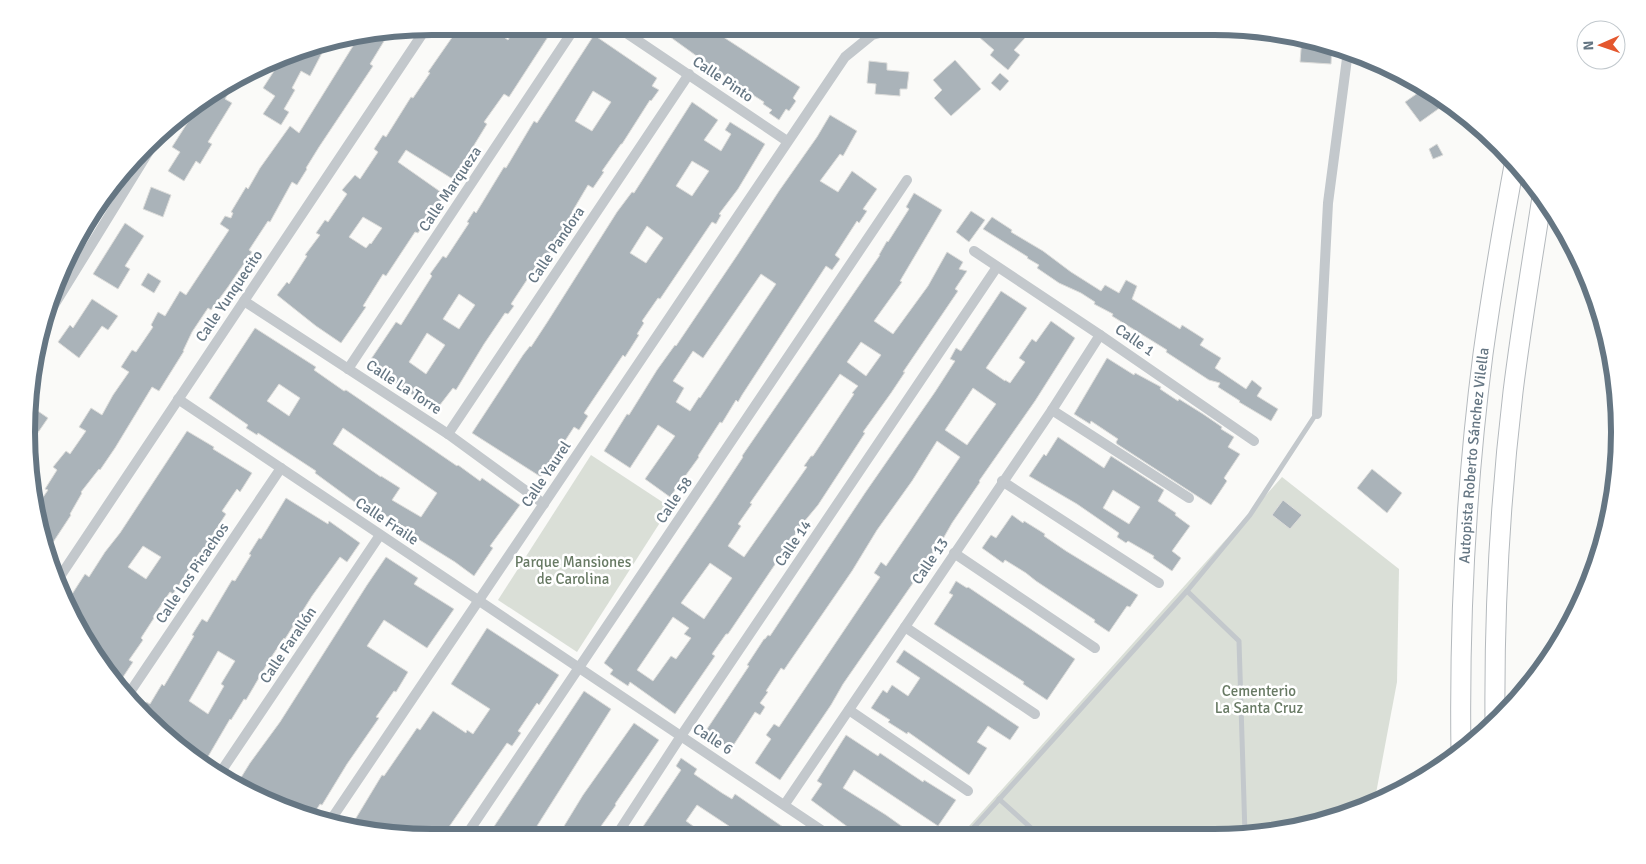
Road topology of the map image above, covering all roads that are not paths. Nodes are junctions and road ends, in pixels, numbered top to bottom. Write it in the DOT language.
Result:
graph roads {
  1 [pos="421,35"];
  2 [pos="570,35"];
  3 [pos="630,35"];
  4 [pos="872,35"];
  5 [pos="1347,58"];
  6 [pos="689,74"];
  7 [pos="787,141"];
  8 [pos="144,159"];
  9 [pos="1512,170"];
  10 [pos="907,180"];
  11 [pos="1540,206"];
  12 [pos="974,251"];
  13 [pos="997,267"];
  14 [pos="62,289"];
  15 [pos="244,301"];
  16 [pos="1100,334"];
  17 [pos="348,369"];
  18 [pos="178,399"];
  19 [pos="1052,410"];
  20 [pos="1317,414"];
  21 [pos="448,434"];
  22 [pos="1254,441"];
  23 [pos="280,468"];
  24 [pos="1002,481"];
  25 [pos="1189,498"];
  26 [pos="544,504"];
  27 [pos="380,535"];
  28 [pos="954,554"];
  29 [pos="61,573"];
  30 [pos="1158,583"];
  31 [pos="1186,591"];
  32 [pos="480,601"];
  33 [pos="905,627"];
  34 [pos="1096,648"];
  35 [pos="579,668"];
  36 [pos="131,690"];
  37 [pos="849,710"];
  38 [pos="1495,713"];
  39 [pos="1035,714"];
  40 [pos="681,736"];
  41 [pos="1461,743"];
  42 [pos="222,769"];
  43 [pos="968,792"];
  44 [pos="1000,799"];
  45 [pos="784,804"];
  46 [pos="333,816"];
  47 [pos="1245,828"];
  48 [pos="470,829"];
  49 [pos="624,829"];
  50 [pos="820,829"];
  51 [pos="972,829"];
  52 [pos="1032,829"];
  1 -- 15 [label="street, Calle Yunquecito"];
  2 -- 17 [label="street, Calle Marqueza"];
  3 -- 6 [label="street, Calle Pinto"];
  4 -- 7 [label="street, Calle Yaurel"];
  5 -- 20 [label="street"];
  6 -- 7 [label="street, Calle Pinto"];
  6 -- 21 [label="street, Calle Pandora"];
  7 -- 26 [label="street, Calle Yaurel"];
  8 -- 14 [label="street"];
  9 -- 41 [label="highway, Autopista Roberto Sánchez Vilella"];
  10 -- 35 [label="street, Calle 58"];
  11 -- 38 [label="highway, Autopista Roberto Sánchez Vilella"];
  12 -- 13 [label="street, Calle 1"];
  13 -- 16 [label="street, Calle 1"];
  13 -- 40 [label="street, Calle 14"];
  15 -- 17 [label="street, Calle La Torre"];
  15 -- 18 [label="street, Calle Yunquecito"];
  16 -- 19 [label="street, Calle 13"];
  16 -- 22 [label="street, Calle 1"];
  17 -- 21 [label="street, Calle La Torre"];
  18 -- 23 [label="street, Calle Fraile"];
  18 -- 29 [label="street, Calle Yunquecito"];
  19 -- 24 [label="street, Calle 13"];
  19 -- 25 [label="street"];
  20 -- 31 [label="lane"];
  21 -- 26 [label="street, Calle La Torre"];
  23 -- 27 [label="street, Calle Fraile"];
  23 -- 36 [label="street, Calle Los Picachos"];
  24 -- 28 [label="street, Calle 13"];
  24 -- 30 [label="street"];
  26 -- 32 [label="street, Calle Yaurel"];
  27 -- 32 [label="street, Calle Fraile"];
  27 -- 42 [label="street, Calle Farallón"];
  28 -- 33 [label="street, Calle 13"];
  28 -- 34 [label="street"];
  31 -- 44 [label="lane"];
  31 -- 47 [label="lane"];
  32 -- 35 [label="street, Calle Fraile"];
  32 -- 46 [label="street, Calle Yaurel"];
  33 -- 37 [label="street, Calle 13"];
  33 -- 39 [label="street"];
  35 -- 40 [label="street, Calle 6"];
  35 -- 48 [label="street, Calle 58"];
  37 -- 43 [label="street"];
  37 -- 45 [label="street, Calle 13"];
  40 -- 45 [label="street, Calle 6"];
  40 -- 49 [label="street, Calle 14"];
  44 -- 51 [label="lane"];
  44 -- 52 [label="lane"];
  45 -- 50 [label="street, Calle 6"];
}
